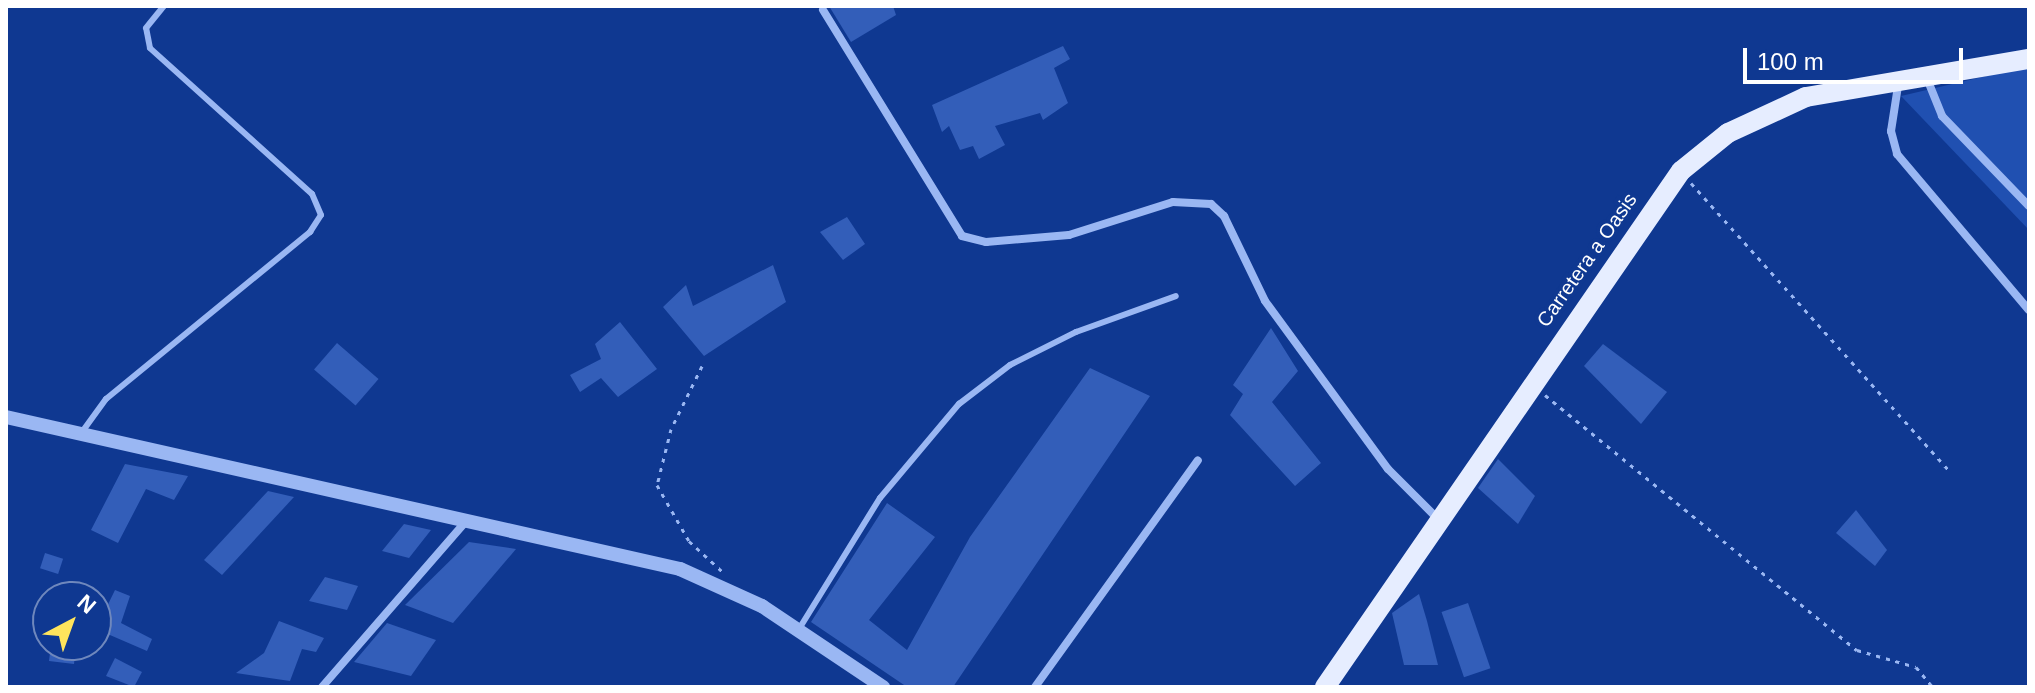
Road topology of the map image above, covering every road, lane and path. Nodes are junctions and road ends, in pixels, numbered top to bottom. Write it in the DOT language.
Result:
graph roads {
  1 [pos="164,6"];
  2 [pos="823,10"];
  3 [pos="2029,59"];
  4 [pos="1928,81"];
  5 [pos="1898,86"];
  6 [pos="1681,171"];
  7 [pos="2029,206"];
  8 [pos="1176,296"];
  9 [pos="2029,310"];
  10 [pos="702,366"];
  11 [pos="1530,382"];
  12 [pos="6,417"];
  13 [pos="77,438"];
  14 [pos="1198,460"];
  15 [pos="1950,472"];
  16 [pos="1436,517"];
  17 [pos="468,520"];
  18 [pos="731,578"];
  19 [pos="799,629"];
  20 [pos="322,687"];
  21 [pos="883,687"];
  22 [pos="1035,687"];
  23 [pos="1325,687"];
  24 [pos="1933,687"];
  1 -- 13 [label="lane"];
  2 -- 16 [label="street"];
  3 -- 4 [label="main road, Carretera a Oasis"];
  4 -- 5 [label="main road, Carretera a Oasis"];
  4 -- 7 [label="street"];
  5 -- 6 [label="main road, Carretera a Oasis"];
  5 -- 9 [label="street"];
  6 -- 11 [label="main road, Carretera a Oasis"];
  6 -- 15 [label="path"];
  8 -- 19 [label="lane"];
  10 -- 18 [label="path"];
  11 -- 16 [label="main road, Carretera a Oasis"];
  11 -- 24 [label="path"];
  12 -- 13 [label="street"];
  13 -- 17 [label="street"];
  14 -- 22 [label="street"];
  16 -- 23 [label="main road, Carretera a Oasis"];
  17 -- 19 [label="street"];
  17 -- 20 [label="street"];
  19 -- 21 [label="street"];
}
